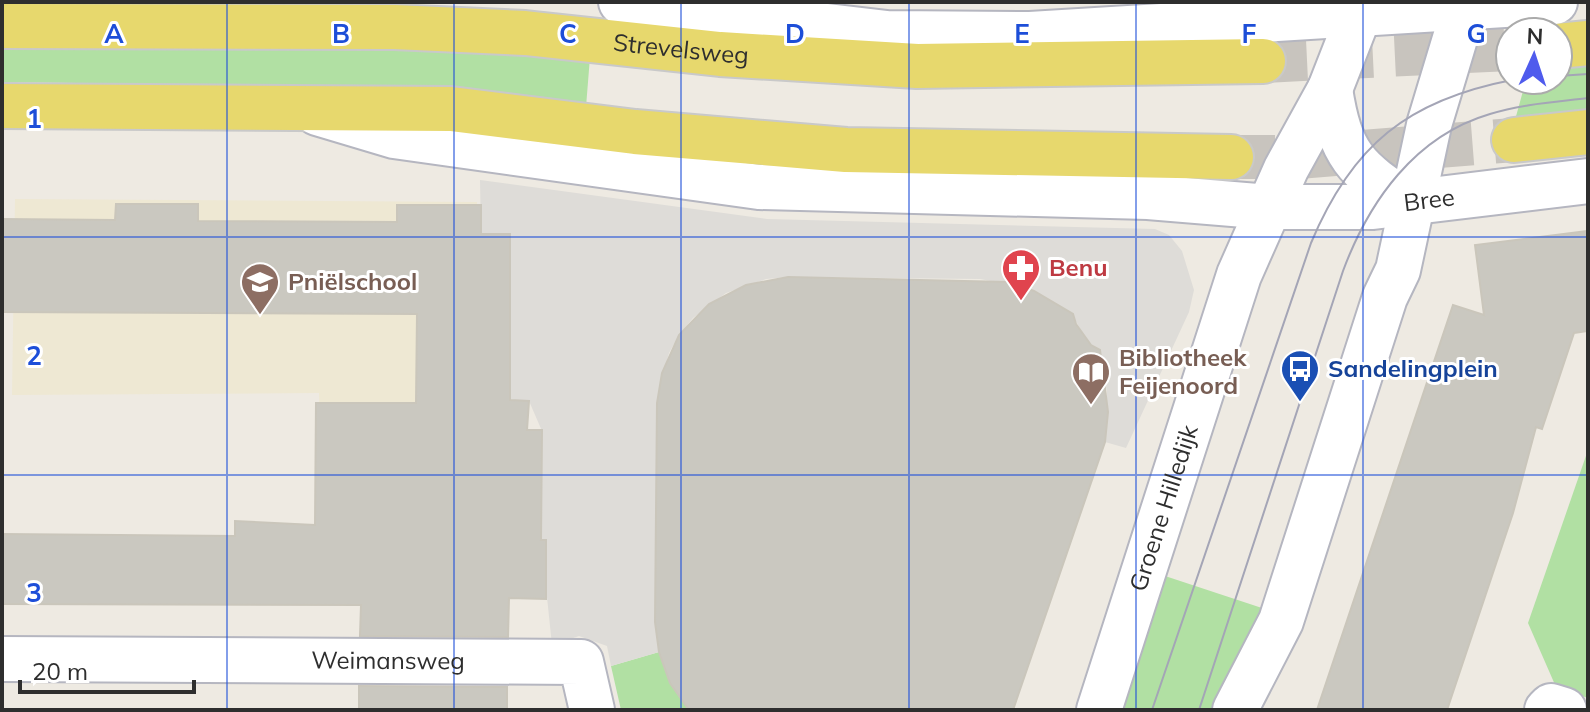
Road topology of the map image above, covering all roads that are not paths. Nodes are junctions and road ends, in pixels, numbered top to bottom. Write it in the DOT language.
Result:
graph roads {
  1 [pos="64,2"];
  2 [pos="621,2"];
  3 [pos="1555,2"];
  4 [pos="1465,4"];
  5 [pos="721,8"];
  6 [pos="1362,8"];
  7 [pos="2,26"];
  8 [pos="1263,61"];
  9 [pos="1330,89"];
  10 [pos="2,106"];
  11 [pos="295,107"];
  12 [pos="1429,125"];
  13 [pos="1588,132"];
  14 [pos="1514,140"];
  15 [pos="1231,157"];
  16 [pos="1588,181"];
  17 [pos="1411,204"];
  18 [pos="1269,207"];
  19 [pos="2,659"];
  20 [pos="592,710"];
  21 [pos="1099,710"];
  22 [pos="1235,710"];
  1 -- 7 [label="street, Strevelsweg"];
  2 -- 5 [label="street, Strevelsweg"];
  3 -- 4 [label="street"];
  4 -- 6 [label="street, Strevelsweg"];
  4 -- 12 [label="street"];
  5 -- 6 [label="street, Strevelsweg"];
  6 -- 9 [label="street, Groene Hilledijk"];
  6 -- 12 [label="street"];
  7 -- 8 [label="main road, Strevelsweg"];
  9 -- 17 [label="street"];
  9 -- 18 [label="street, Groene Hilledijk"];
  10 -- 11 [label="main road"];
  11 -- 15 [label="main road"];
  11 -- 18 [label="street"];
  12 -- 17 [label="street"];
  13 -- 14 [label="main road"];
  16 -- 17 [label="street, Bree"];
  17 -- 18 [label="street, Bree"];
  17 -- 22 [label="street"];
  18 -- 21 [label="street, Groene Hilledijk"];
  19 -- 20 [label="street, Weimansweg"];
}
